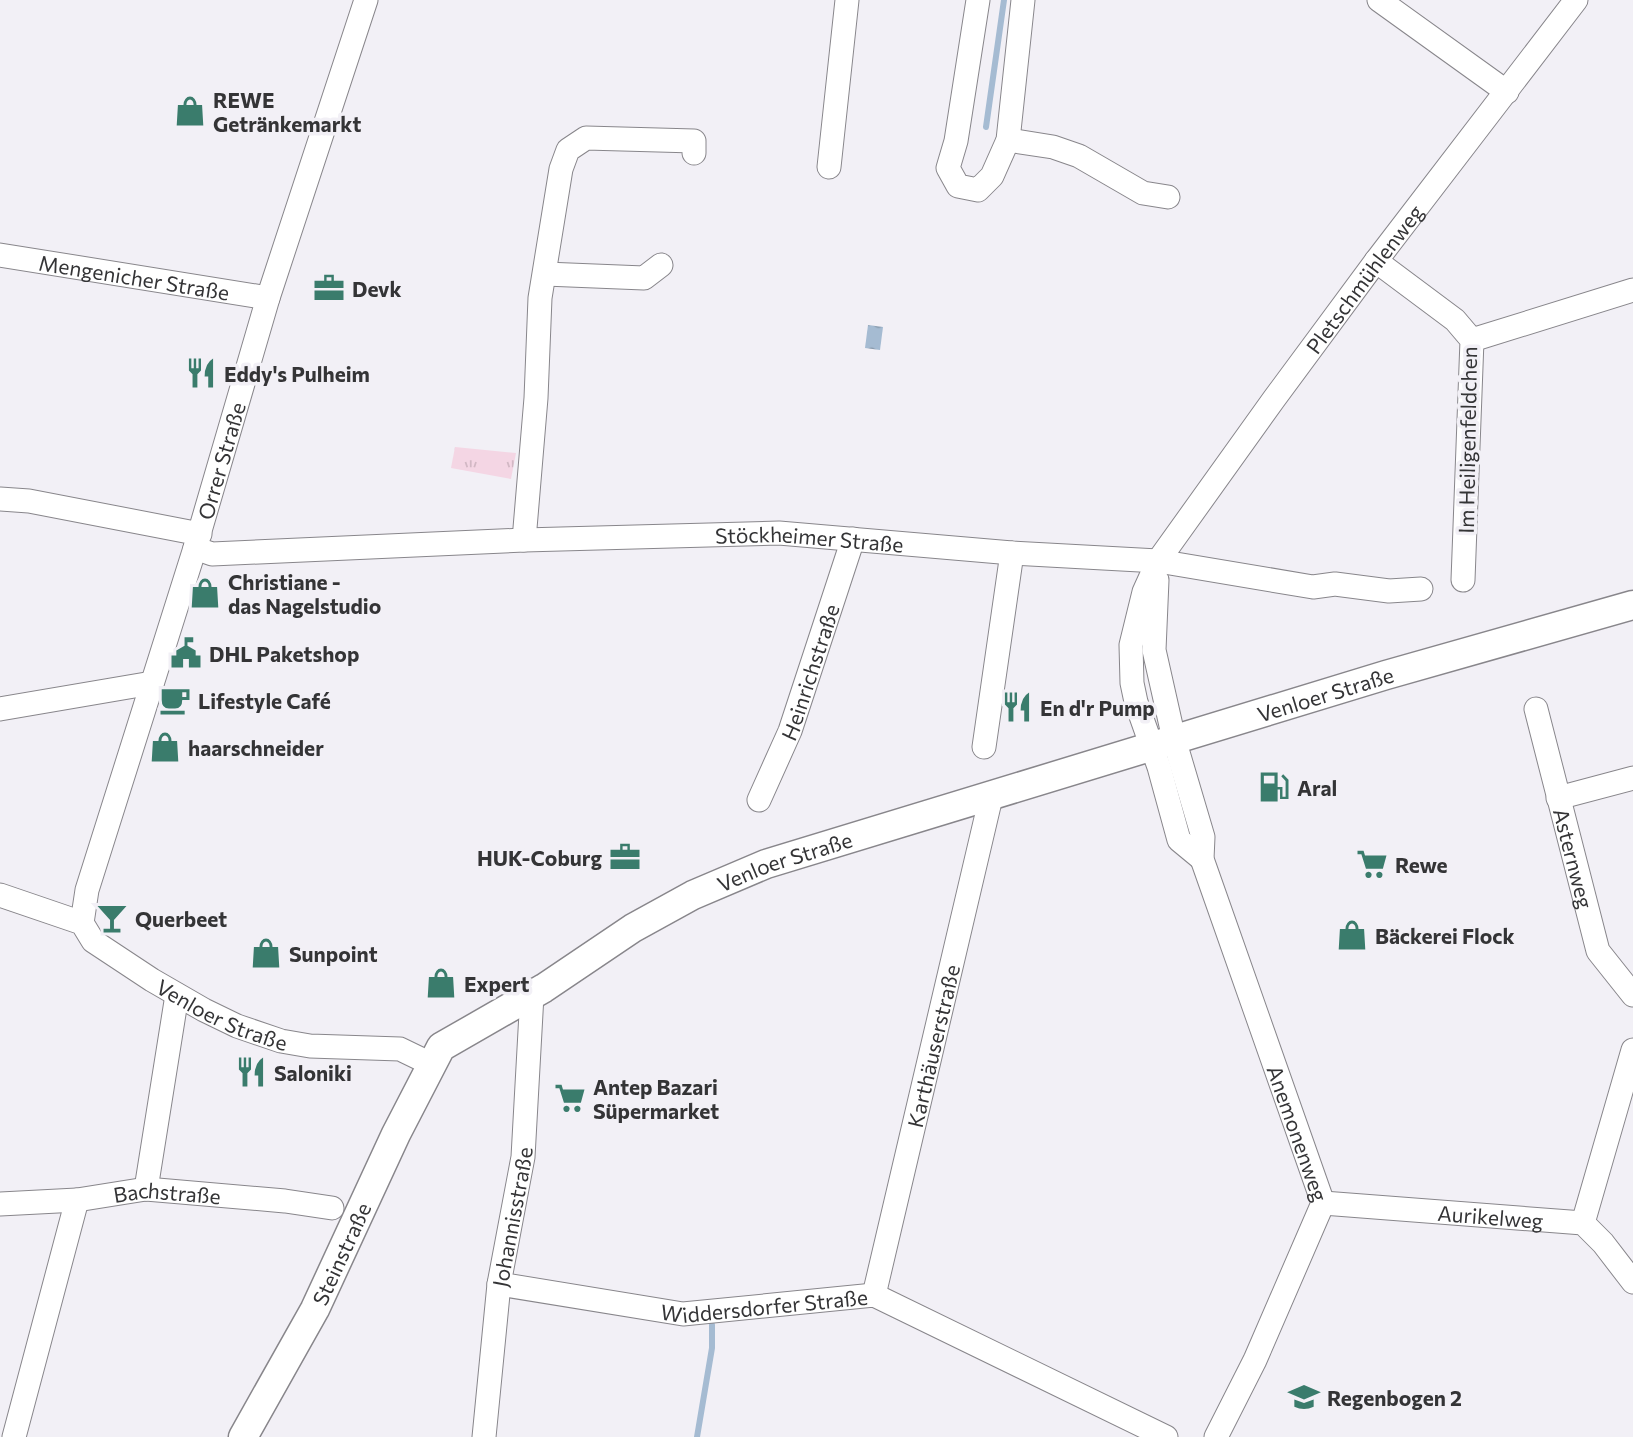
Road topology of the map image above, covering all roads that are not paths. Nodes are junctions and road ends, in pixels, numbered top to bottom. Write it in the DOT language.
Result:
graph roads {
  1 [pos="366,0"];
  2 [pos="847,0"];
  3 [pos="978,0"];
  4 [pos="1023,0"];
  5 [pos="1379,0"];
  6 [pos="1576,0"];
  7 [pos="1507,92"];
  8 [pos="1008,140"];
  9 [pos="694,153"];
  10 [pos="829,167"];
  11 [pos="1168,197"];
  12 [pos="0,255"];
  13 [pos="1376,261"];
  14 [pos="661,265"];
  15 [pos="545,274"];
  16 [pos="1633,290"];
  17 [pos="268,298"];
  18 [pos="1472,340"];
  19 [pos="0,499"];
  20 [pos="853,539"];
  21 [pos="524,540"];
  22 [pos="197,541"];
  23 [pos="1013,553"];
  24 [pos="1158,561"];
  25 [pos="1463,580"];
  26 [pos="1421,589"];
  27 [pos="1633,605"];
  28 [pos="152,683"];
  29 [pos="0,709"];
  30 [pos="1536,709"];
  31 [pos="1163,743"];
  32 [pos="984,747"];
  33 [pos="1633,778"];
  34 [pos="991,797"];
  35 [pos="1558,798"];
  36 [pos="759,800"];
  37 [pos="0,895"];
  38 [pos="82,923"];
  39 [pos="177,995"];
  40 [pos="532,995"];
  41 [pos="1633,995"];
  42 [pos="1633,1050"];
  43 [pos="431,1064"];
  44 [pos="146,1189"];
  45 [pos="77,1200"];
  46 [pos="0,1203"];
  47 [pos="1322,1203"];
  48 [pos="332,1208"];
  49 [pos="1583,1223"];
  50 [pos="1633,1282"];
  51 [pos="499,1284"];
  52 [pos="874,1295"];
  53 [pos="13,1437"];
  54 [pos="243,1437"];
  55 [pos="484,1437"];
  56 [pos="1166,1437"];
  57 [pos="1216,1437"];
  1 -- 17 [label="street, Orrer Straße"];
  2 -- 10 [label="street"];
  3 -- 8 [label="street"];
  4 -- 8 [label="street"];
  5 -- 7 [label="street"];
  6 -- 7 [label="street, Pletschmühlenweg"];
  7 -- 13 [label="street, Pletschmühlenweg"];
  8 -- 11 [label="street"];
  9 -- 15 [label="street"];
  12 -- 17 [label="street, Mengenicher Straße"];
  13 -- 18 [label="street, Im Heiligenfeldchen"];
  13 -- 24 [label="street, Pletschmühlenweg"];
  14 -- 15 [label="street"];
  15 -- 21 [label="street"];
  16 -- 18 [label="street"];
  17 -- 22 [label="street, Orrer Straße"];
  18 -- 25 [label="street, Im Heiligenfeldchen"];
  19 -- 22 [label="street, Stöckheimer Straße"];
  20 -- 21 [label="street, Stöckheimer Straße"];
  20 -- 23 [label="street, Stöckheimer Straße"];
  20 -- 36 [label="street, Heinrichstraße"];
  21 -- 22 [label="street, Stöckheimer Straße"];
  22 -- 28 [label="street, Orrer Straße"];
  23 -- 24 [label="street, Stöckheimer Straße"];
  23 -- 32 [label="street"];
  24 -- 26 [label="street, Stöckheimer Straße"];
  24 -- 31 [label="street"];
  27 -- 31 [label="main road, Venloer Straße"];
  28 -- 29 [label="street"];
  28 -- 38 [label="street, Orrer Straße"];
  30 -- 35 [label="street, Asternweg"];
  31 -- 34 [label="main road, Venloer Straße"];
  31 -- 47 [label="street, Anemonenweg"];
  33 -- 35 [label="street"];
  34 -- 40 [label="main road, Venloer Straße"];
  34 -- 52 [label="street, Karthäuserstraße"];
  35 -- 41 [label="street, Asternweg"];
  37 -- 38 [label="street, Venloer Straße"];
  38 -- 39 [label="street, Venloer Straße"];
  39 -- 43 [label="street, Venloer Straße"];
  39 -- 44 [label="street"];
  40 -- 43 [label="main road, Venloer Straße"];
  40 -- 51 [label="street, Johannisstraße"];
  42 -- 49 [label="street"];
  43 -- 54 [label="main road, Steinstraße"];
  44 -- 45 [label="street, Bachstraße"];
  44 -- 48 [label="street, Bachstraße"];
  45 -- 46 [label="street, Bachstraße"];
  45 -- 53 [label="street"];
  47 -- 49 [label="street, Aurikelweg"];
  47 -- 57 [label="street, Anemonenweg"];
  49 -- 50 [label="street"];
  51 -- 52 [label="street, Widdersdorfer Straße"];
  51 -- 55 [label="street, Johannisstraße"];
  52 -- 56 [label="street, Widdersdorfer Straße"];
}
